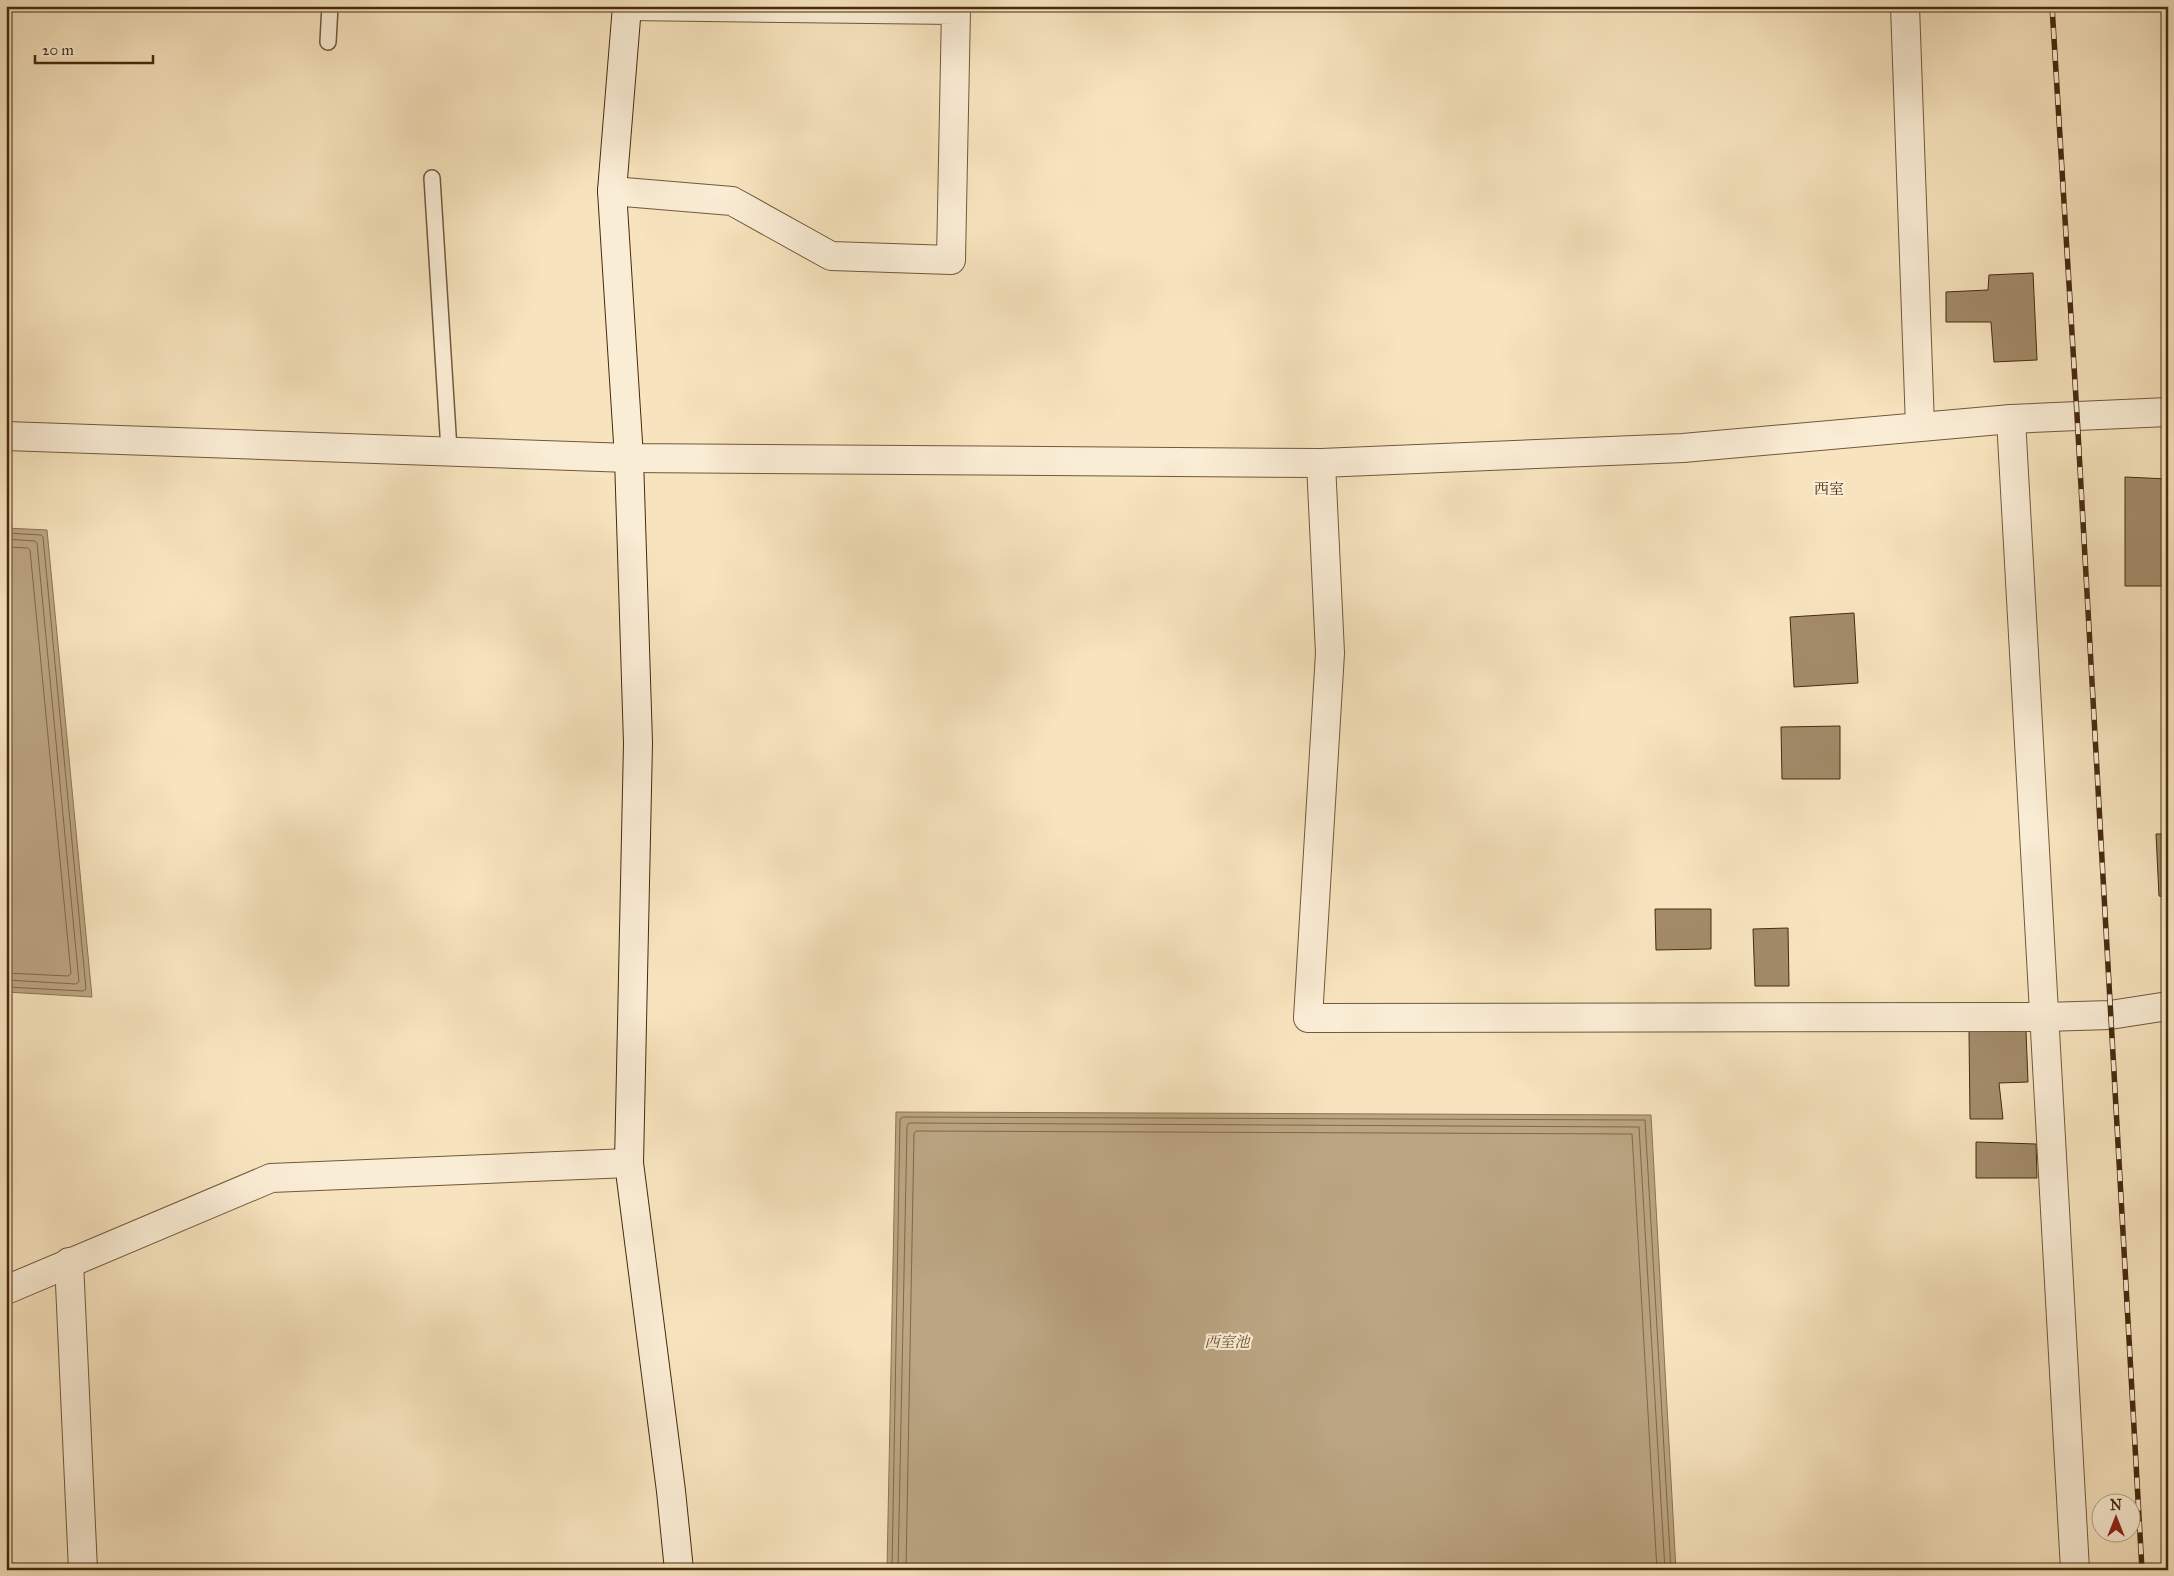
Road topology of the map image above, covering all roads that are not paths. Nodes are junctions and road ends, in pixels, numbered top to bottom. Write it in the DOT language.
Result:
graph roads {
  1 [pos="330,6"];
  2 [pos="627,6"];
  3 [pos="1905,6"];
  4 [pos="328,42"];
  5 [pos="432,178"];
  6 [pos="612,191"];
  7 [pos="2168,412"];
  8 [pos="2011,418"];
  9 [pos="1920,426"];
  10 [pos="6,436"];
  11 [pos="449,450"];
  12 [pos="629,458"];
  13 [pos="1321,464"];
  14 [pos="2168,1006"];
  15 [pos="2044,1017"];
  16 [pos="629,1163"];
  17 [pos="69,1262"];
  18 [pos="6,1290"];
  19 [pos="83,1570"];
  20 [pos="678,1570"];
  21 [pos="2075,1570"];
  1 -- 4 [label="lane"];
  2 -- 6 [label="street"];
  2 -- 6 [label="street"];
  3 -- 9 [label="street"];
  5 -- 11 [label="lane"];
  6 -- 12 [label="street"];
  7 -- 8 [label="street"];
  8 -- 9 [label="street"];
  8 -- 15 [label="street"];
  9 -- 13 [label="street"];
  10 -- 11 [label="street"];
  11 -- 12 [label="street"];
  12 -- 13 [label="street"];
  12 -- 16 [label="street"];
  13 -- 15 [label="street"];
  14 -- 15 [label="street"];
  15 -- 21 [label="street"];
  16 -- 17 [label="street"];
  16 -- 20 [label="street"];
  17 -- 18 [label="street"];
  17 -- 19 [label="street"];
}
